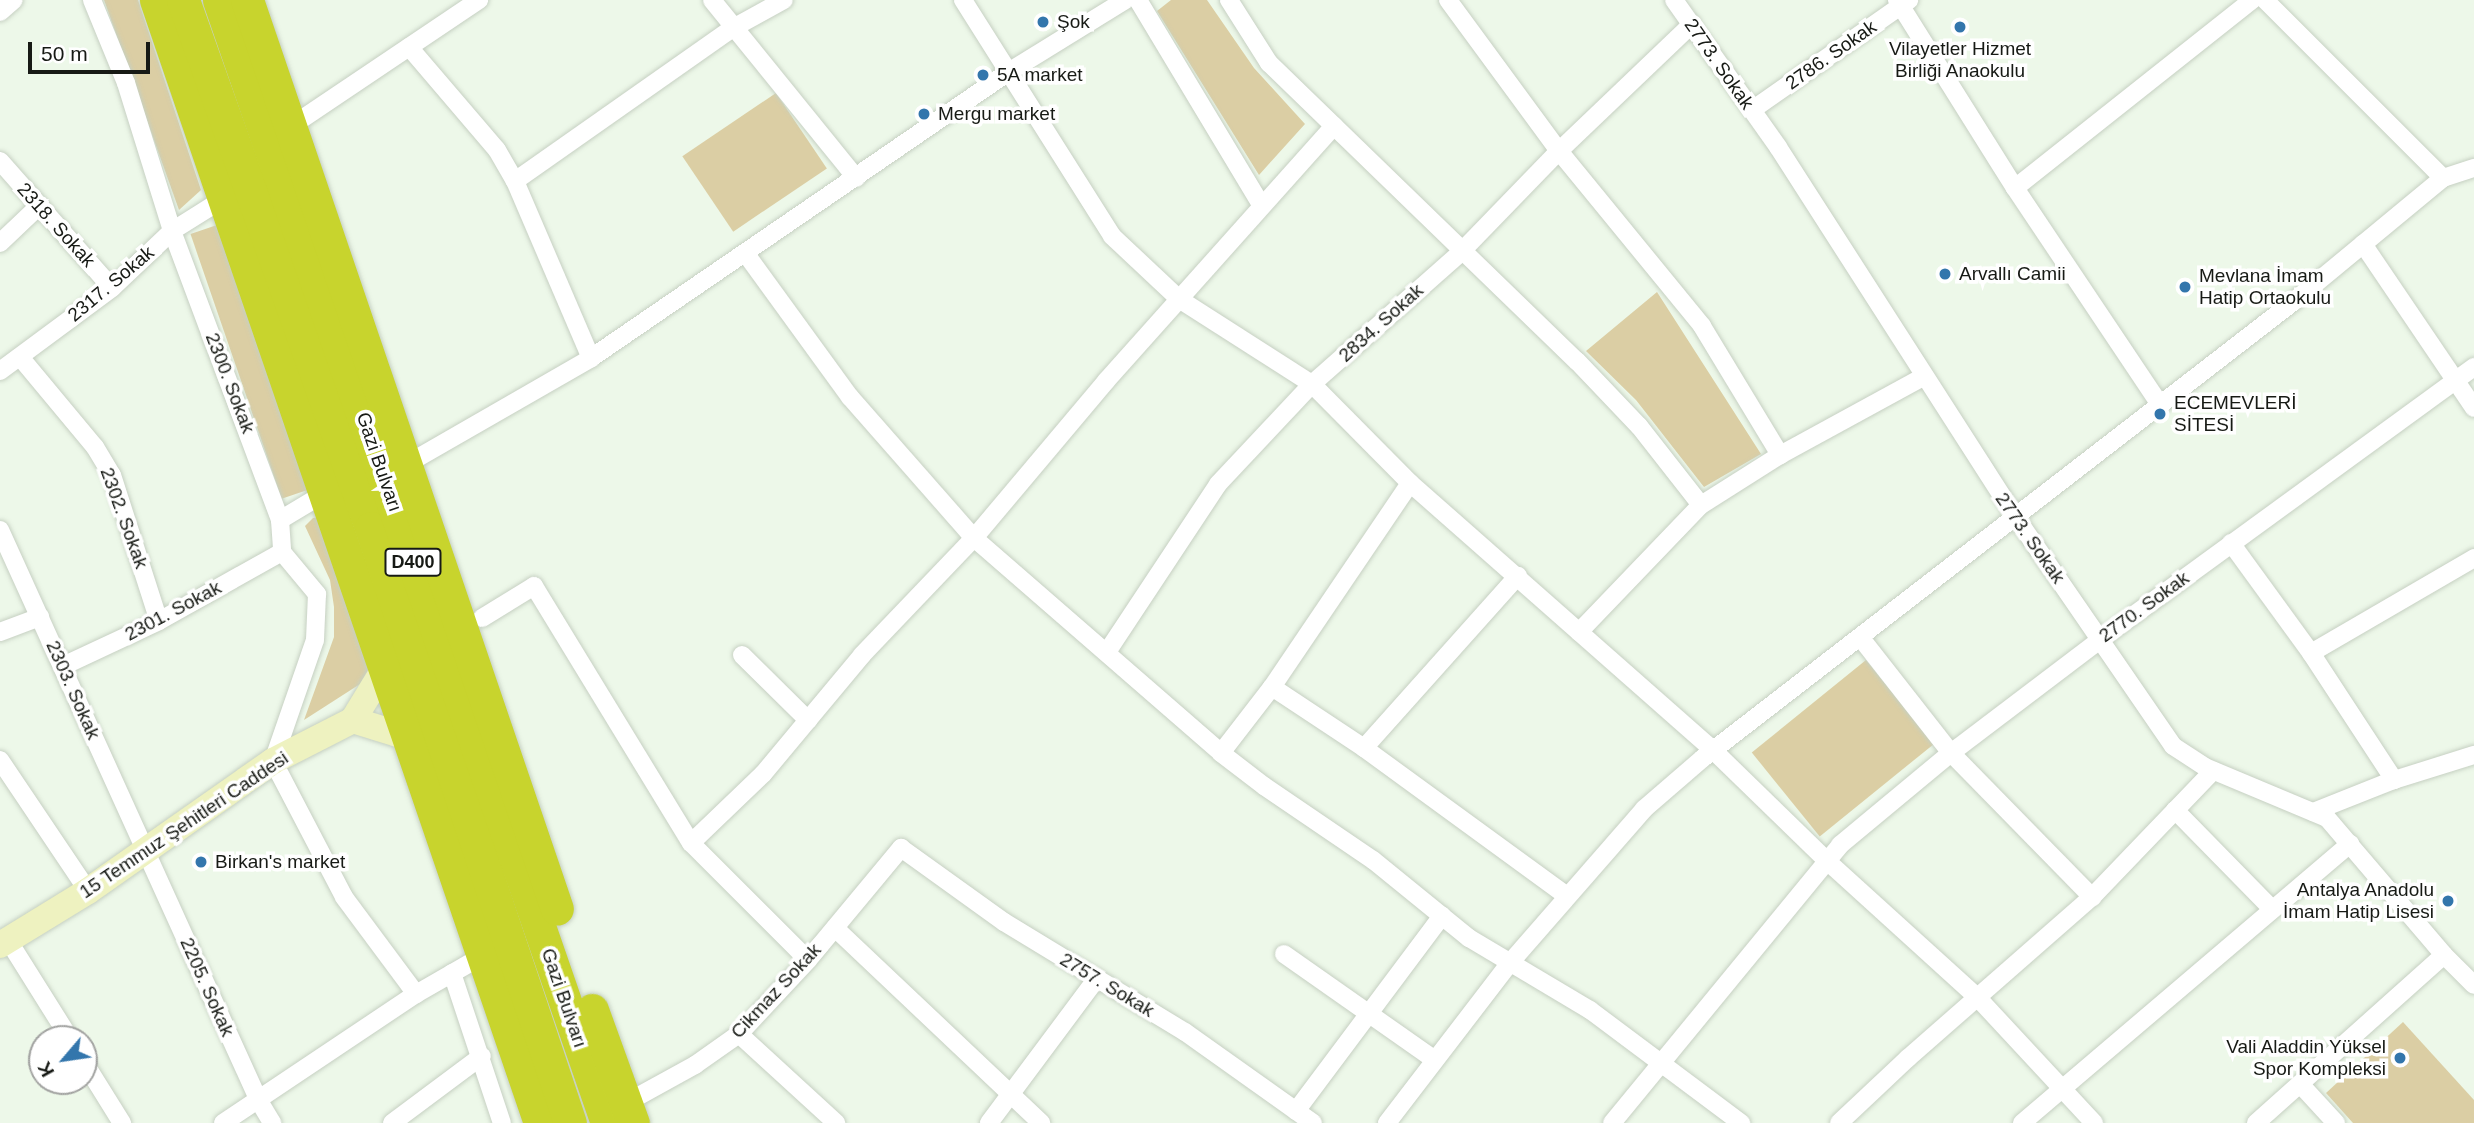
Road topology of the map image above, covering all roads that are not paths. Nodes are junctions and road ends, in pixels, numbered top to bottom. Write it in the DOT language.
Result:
graph roads {
  1 [pos="14,0"];
  2 [pos="92,0"];
  3 [pos="156,0"];
  4 [pos="183,0"];
  5 [pos="219,0"];
  6 [pos="247,0"];
  7 [pos="479,0"];
  8 [pos="712,0"];
  9 [pos="784,0"];
  10 [pos="963,0"];
  11 [pos="1125,0"];
  12 [pos="1138,0"];
  13 [pos="1229,0"];
  14 [pos="1448,0"];
  15 [pos="1674,0"];
  16 [pos="2252,0"];
  17 [pos="2264,0"];
  18 [pos="1903,2"];
  19 [pos="0,12"];
  20 [pos="1692,24"];
  21 [pos="733,28"];
  22 [pos="409,47"];
  23 [pos="1007,73"];
  24 [pos="1752,110"];
  25 [pos="1334,126"];
  26 [pos="290,127"];
  27 [pos="1559,151"];
  28 [pos="0,161"];
  29 [pos="2474,168"];
  30 [pos="2443,177"];
  31 [pos="856,178"];
  32 [pos="514,181"];
  33 [pos="2015,188"];
  34 [pos="223,199"];
  35 [pos="39,206"];
  36 [pos="1262,206"];
  37 [pos="172,231"];
  38 [pos="0,243"];
  39 [pos="2363,244"];
  40 [pos="1461,251"];
  41 [pos="746,254"];
  42 [pos="112,288"];
  43 [pos="1179,299"];
  44 [pos="20,357"];
  45 [pos="591,358"];
  46 [pos="2474,367"];
  47 [pos="0,371"];
  48 [pos="1923,377"];
  49 [pos="2455,381"];
  50 [pos="1312,384"];
  51 [pos="2159,403"];
  52 [pos="2474,408"];
  53 [pos="1780,455"];
  54 [pos="407,464"];
  55 [pos="1410,483"];
  56 [pos="325,493"];
  57 [pos="1701,505"];
  58 [pos="2015,516"];
  59 [pos="280,520"];
  60 [pos="0,530"];
  61 [pos="974,538"];
  62 [pos="2231,543"];
  63 [pos="282,552"];
  64 [pos="2474,558"];
  65 [pos="1518,576"];
  66 [pos="40,617"];
  67 [pos="482,618"];
  68 [pos="159,621"];
  69 [pos="0,632"];
  70 [pos="1579,632"];
  71 [pos="1860,637"];
  72 [pos="2101,639"];
  73 [pos="1107,652"];
  74 [pos="2311,653"];
  75 [pos="743,655"];
  76 [pos="63,666"];
  77 [pos="386,666"];
  78 [pos="1272,687"];
  79 [pos="353,720"];
  80 [pos="808,720"];
  81 [pos="410,738"];
  82 [pos="1364,748"];
  83 [pos="1713,750"];
  84 [pos="1221,753"];
  85 [pos="1951,753"];
  86 [pos="2474,755"];
  87 [pos="0,760"];
  88 [pos="273,761"];
  89 [pos="2213,771"];
  90 [pos="2394,780"];
  91 [pos="2175,810"];
  92 [pos="2313,812"];
  93 [pos="691,843"];
  94 [pos="2350,844"];
  95 [pos="901,848"];
  96 [pos="145,850"];
  97 [pos="1826,861"];
  98 [pos="88,891"];
  99 [pos="1567,896"];
  100 [pos="2092,897"];
  101 [pos="2272,909"];
  102 [pos="1441,916"];
  103 [pos="835,928"];
  104 [pos="4,943"];
  105 [pos="1284,954"];
  106 [pos="2444,955"];
  107 [pos="482,956"];
  108 [pos="808,960"];
  109 [pos="1509,964"];
  110 [pos="452,974"];
  111 [pos="1097,978"];
  112 [pos="2474,985"];
  113 [pos="416,994"];
  114 [pos="1977,997"];
  115 [pos="1370,1012"];
  116 [pos="60,1025"];
  117 [pos="739,1034"];
  118 [pos="482,1056"];
  119 [pos="1435,1060"];
  120 [pos="1662,1063"];
  121 [pos="98,1084"];
  122 [pos="2301,1085"];
  123 [pos="2063,1088"];
  124 [pos="1010,1094"];
  125 [pos="259,1101"];
  126 [pos="1296,1111"];
  127 [pos="622,1116"];
  128 [pos="122,1123"];
  129 [pos="223,1123"];
  130 [pos="272,1123"];
  131 [pos="392,1123"];
  132 [pos="502,1123"];
  133 [pos="540,1123"];
  134 [pos="570,1123"];
  135 [pos="836,1123"];
  136 [pos="989,1123"];
  137 [pos="1041,1123"];
  138 [pos="1313,1123"];
  139 [pos="1387,1123"];
  140 [pos="1612,1123"];
  141 [pos="1741,1123"];
  142 [pos="1839,1123"];
  143 [pos="2022,1123"];
  144 [pos="2094,1123"];
  145 [pos="2256,1123"];
  146 [pos="2336,1123"];
  1 -- 19 [label="street"];
  2 -- 37 [label="street, 2300. Sokak"];
  3 -- 34 [label="highway"];
  4 -- 134 [label="highway, Gazi Bulvarı / D400"];
  5 -- 127 [label="highway, Gazi Bulvarı / D400"];
  6 -- 26 [label="highway"];
  7 -- 22 [label="street"];
  8 -- 21 [label="street"];
  9 -- 21 [label="street"];
  10 -- 23 [label="street"];
  11 -- 23 [label="street"];
  12 -- 36 [label="street"];
  13 -- 25 [label="street"];
  14 -- 27 [label="street"];
  15 -- 20 [label="street, 2773. Sokak"];
  16 -- 33 [label="street"];
  17 -- 30 [label="street"];
  18 -- 24 [label="street, 2786. Sokak"];
  18 -- 33 [label="street"];
  20 -- 24 [label="street, 2773. Sokak"];
  20 -- 27 [label="street, 2834. Sokak"];
  21 -- 31 [label="street"];
  21 -- 32 [label="street"];
  22 -- 26 [label="street"];
  22 -- 32 [label="street"];
  23 -- 31 [label="street"];
  23 -- 43 [label="street"];
  24 -- 48 [label="street, 2773. Sokak"];
  25 -- 36 [label="street"];
  25 -- 40 [label="street"];
  26 -- 54 [label="highway"];
  27 -- 40 [label="street, 2834. Sokak"];
  27 -- 53 [label="street"];
  28 -- 35 [label="street, 2318. Sokak"];
  29 -- 30 [label="street"];
  30 -- 39 [label="street"];
  31 -- 41 [label="street"];
  32 -- 45 [label="street"];
  33 -- 51 [label="street"];
  34 -- 37 [label="street, 2317. Sokak"];
  34 -- 56 [label="highway"];
  35 -- 38 [label="street"];
  35 -- 42 [label="street, 2318. Sokak"];
  36 -- 43 [label="street"];
  37 -- 42 [label="street, 2317. Sokak"];
  37 -- 59 [label="street, 2300. Sokak"];
  39 -- 49 [label="street"];
  39 -- 51 [label="street"];
  40 -- 50 [label="street, 2834. Sokak"];
  40 -- 57 [label="street"];
  41 -- 45 [label="street"];
  41 -- 61 [label="street"];
  42 -- 44 [label="street, 2317. Sokak"];
  43 -- 50 [label="street"];
  43 -- 61 [label="street"];
  44 -- 47 [label="street, 2317. Sokak"];
  44 -- 68 [label="street, 2302. Sokak"];
  45 -- 54 [label="street"];
  46 -- 49 [label="street, 2770. Sokak"];
  48 -- 53 [label="street"];
  48 -- 58 [label="street, 2773. Sokak"];
  49 -- 52 [label="street"];
  49 -- 62 [label="street, 2770. Sokak"];
  50 -- 55 [label="street"];
  50 -- 73 [label="street, 2834. Sokak"];
  51 -- 58 [label="street"];
  53 -- 57 [label="street"];
  54 -- 127 [label="highway"];
  55 -- 65 [label="street"];
  55 -- 78 [label="street"];
  56 -- 59 [label="street"];
  56 -- 77 [label="highway"];
  57 -- 70 [label="street"];
  58 -- 71 [label="street"];
  58 -- 72 [label="street, 2773. Sokak"];
  59 -- 63 [label="street, 2300. Sokak"];
  60 -- 66 [label="street, 2303. Sokak"];
  61 -- 73 [label="street"];
  61 -- 80 [label="street"];
  62 -- 72 [label="street, 2770. Sokak"];
  62 -- 74 [label="street"];
  63 -- 68 [label="street, 2301. Sokak"];
  63 -- 88 [label="street"];
  64 -- 74 [label="street"];
  65 -- 70 [label="street"];
  65 -- 82 [label="street"];
  66 -- 69 [label="street"];
  66 -- 76 [label="street, 2303. Sokak"];
  67 -- 93 [label="street"];
  68 -- 76 [label="street, 2301. Sokak"];
  70 -- 83 [label="street"];
  71 -- 83 [label="street"];
  71 -- 85 [label="street"];
  72 -- 85 [label="street, 2770. Sokak"];
  72 -- 89 [label="street, 2773. Sokak"];
  73 -- 84 [label="street"];
  74 -- 90 [label="street"];
  75 -- 80 [label="street"];
  76 -- 96 [label="street, 2303. Sokak"];
  77 -- 79 [label="main road"];
  77 -- 81 [label="highway"];
  78 -- 82 [label="street"];
  78 -- 84 [label="street"];
  79 -- 81 [label="main road"];
  79 -- 88 [label="main road, 15 Temmuz Şehitleri Caddesi"];
  80 -- 93 [label="street"];
  81 -- 107 [label="highway"];
  82 -- 99 [label="street"];
  83 -- 97 [label="street"];
  83 -- 99 [label="street"];
  84 -- 102 [label="street"];
  85 -- 97 [label="street, 2770. Sokak"];
  85 -- 100 [label="street"];
  86 -- 90 [label="street"];
  87 -- 98 [label="street"];
  88 -- 96 [label="main road, 15 Temmuz Şehitleri Caddesi"];
  88 -- 113 [label="street"];
  89 -- 91 [label="street"];
  89 -- 92 [label="street, 2773. Sokak"];
  90 -- 92 [label="street"];
  91 -- 100 [label="street"];
  91 -- 101 [label="street"];
  92 -- 94 [label="street, 2773. Sokak"];
  93 -- 108 [label="street"];
  94 -- 101 [label="street"];
  94 -- 106 [label="street, 2773. Sokak"];
  95 -- 103 [label="street, Cikmaz Sokak"];
  95 -- 111 [label="street, 2757. Sokak"];
  96 -- 98 [label="main road, 15 Temmuz Şehitleri Caddesi"];
  96 -- 125 [label="street, 2205. Sokak"];
  97 -- 114 [label="street"];
  97 -- 120 [label="street, 2770. Sokak"];
  98 -- 104 [label="main road, 15 Temmuz Şehitleri Caddesi"];
  99 -- 109 [label="street"];
  100 -- 114 [label="street"];
  101 -- 123 [label="street"];
  102 -- 109 [label="street"];
  102 -- 115 [label="street"];
  103 -- 108 [label="street, Cikmaz Sokak"];
  103 -- 124 [label="street"];
  104 -- 116 [label="street"];
  105 -- 115 [label="street"];
  106 -- 112 [label="street, 2773. Sokak"];
  106 -- 122 [label="street"];
  107 -- 110 [label="street"];
  107 -- 133 [label="highway"];
  108 -- 117 [label="street, Cikmaz Sokak"];
  109 -- 119 [label="street"];
  109 -- 120 [label="street"];
  110 -- 113 [label="street"];
  110 -- 118 [label="street"];
  111 -- 124 [label="street"];
  111 -- 126 [label="street, 2757. Sokak"];
  113 -- 125 [label="street"];
  114 -- 123 [label="street"];
  114 -- 142 [label="street"];
  115 -- 119 [label="street"];
  115 -- 126 [label="street"];
  117 -- 127 [label="street, Cikmaz Sokak"];
  117 -- 135 [label="street"];
  118 -- 131 [label="street"];
  118 -- 132 [label="street"];
  119 -- 139 [label="street"];
  120 -- 140 [label="street, 2770. Sokak"];
  120 -- 141 [label="street"];
  121 -- 128 [label="street"];
  122 -- 145 [label="street"];
  122 -- 146 [label="street"];
  123 -- 143 [label="street"];
  123 -- 144 [label="street"];
  124 -- 136 [label="street"];
  124 -- 137 [label="street"];
  125 -- 129 [label="street"];
  125 -- 130 [label="street, 2205. Sokak"];
  126 -- 138 [label="street, 2757. Sokak"];
}
